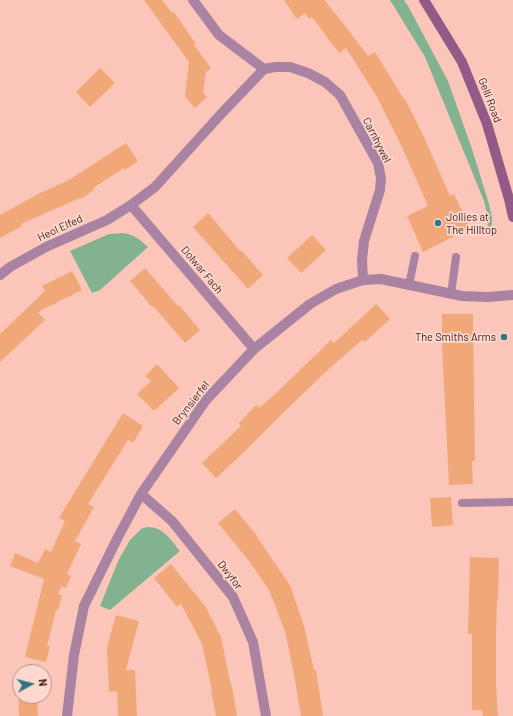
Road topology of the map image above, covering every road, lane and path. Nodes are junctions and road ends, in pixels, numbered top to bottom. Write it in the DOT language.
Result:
graph roads {
  1 [pos="193,0"];
  2 [pos="424,0"];
  3 [pos="264,69"];
  4 [pos="131,206"];
  5 [pos="513,217"];
  6 [pos="415,256"];
  7 [pos="456,257"];
  8 [pos="0,275"];
  9 [pos="363,280"];
  10 [pos="409,285"];
  11 [pos="451,294"];
  12 [pos="513,295"];
  13 [pos="254,350"];
  14 [pos="141,494"];
  15 [pos="513,502"];
  16 [pos="462,503"];
  17 [pos="66,716"];
  18 [pos="266,716"];
  1 -- 3 [label="street"];
  2 -- 5 [label="main road, Gelli Road"];
  3 -- 4 [label="street"];
  3 -- 9 [label="street, Carnhywel"];
  4 -- 8 [label="street, Heol Elfed"];
  4 -- 13 [label="street, Dolwar Fach"];
  6 -- 10 [label="lane"];
  7 -- 11 [label="lane"];
  9 -- 10 [label="street, Brynsierfel"];
  9 -- 13 [label="street, Brynsierfel"];
  10 -- 11 [label="street, Brynsierfel"];
  11 -- 12 [label="street, Brynsierfel"];
  13 -- 14 [label="street, Brynsierfel"];
  14 -- 17 [label="street, Brynsierfel"];
  14 -- 18 [label="street, Dwyfor"];
  15 -- 16 [label="lane"];
}
